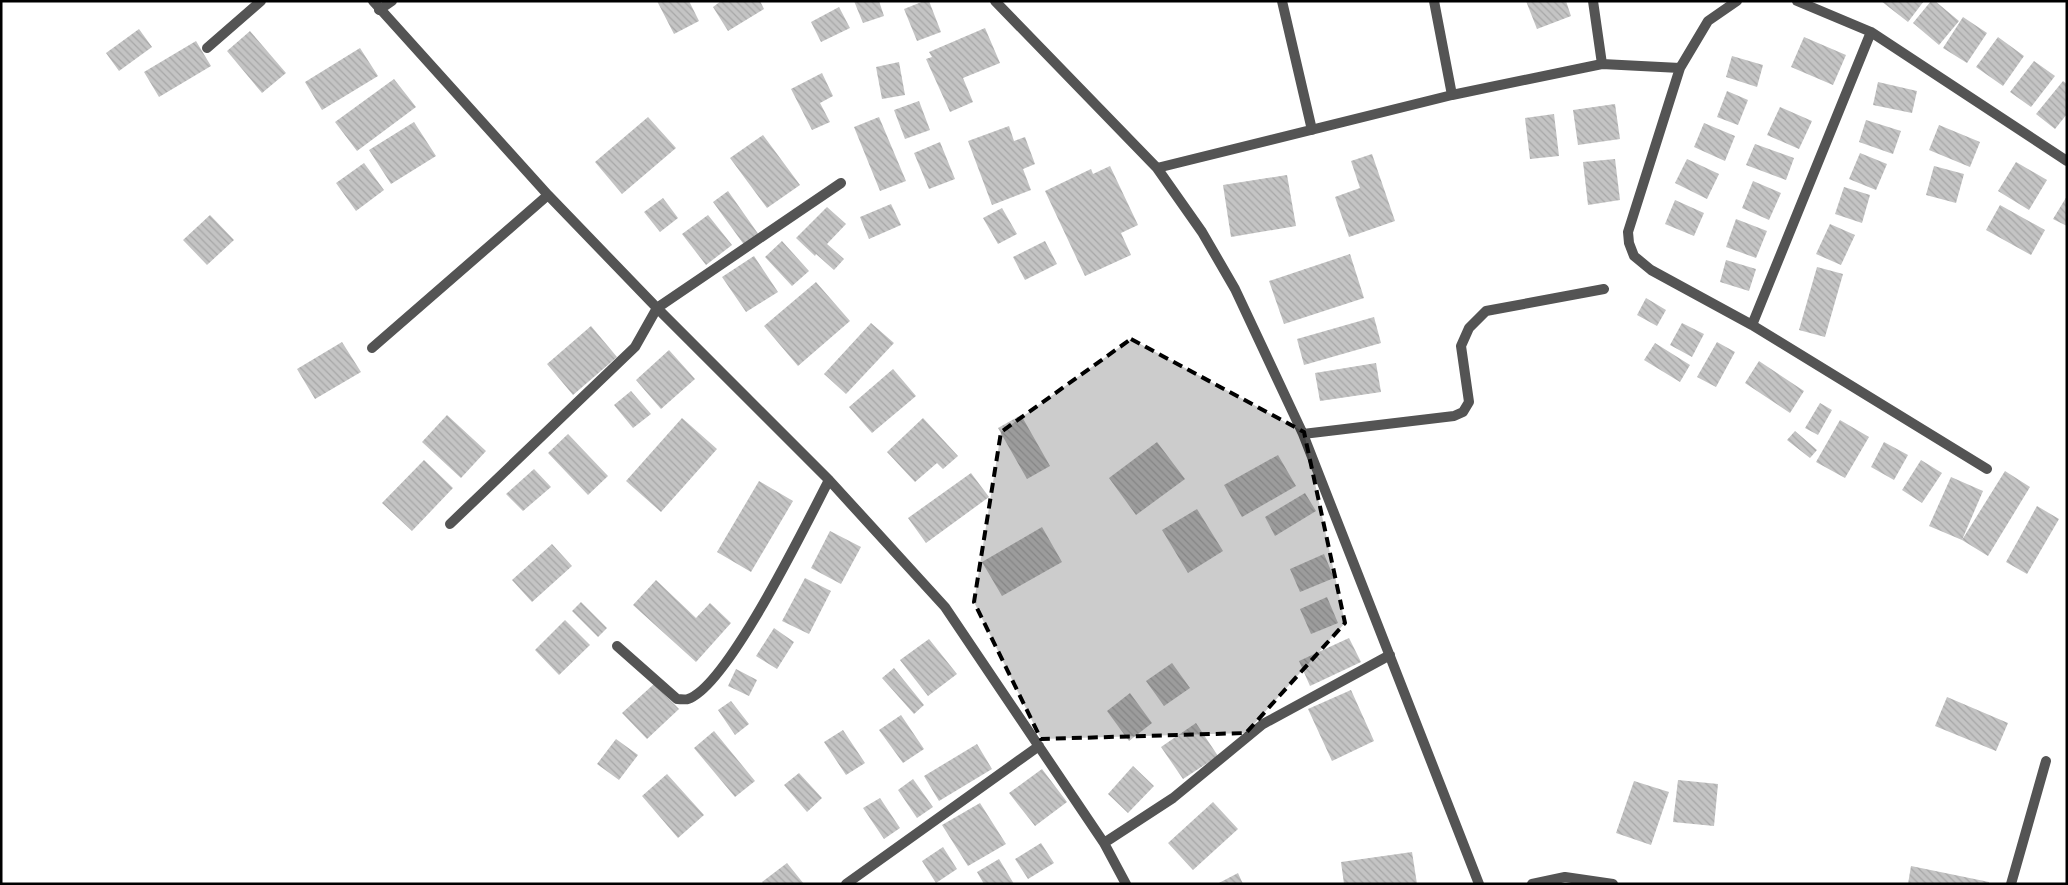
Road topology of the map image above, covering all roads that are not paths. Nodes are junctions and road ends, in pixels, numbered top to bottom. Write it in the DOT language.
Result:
graph roads {
  1 [pos="261,1"];
  2 [pos="392,1"];
  3 [pos="995,1"];
  4 [pos="1282,1"];
  5 [pos="1434,1"];
  6 [pos="1593,1"];
  7 [pos="1737,1"];
  8 [pos="1798,1"];
  9 [pos="376,5"];
  10 [pos="1871,32"];
  11 [pos="207,48"];
  12 [pos="1602,64"];
  13 [pos="1680,68"];
  14 [pos="1452,95"];
  15 [pos="1312,130"];
  16 [pos="2067,161"];
  17 [pos="1157,168"];
  18 [pos="841,183"];
  19 [pos="548,195"];
  20 [pos="1604,289"];
  21 [pos="657,308"];
  22 [pos="1752,325"];
  23 [pos="372,348"];
  24 [pos="1303,434"];
  25 [pos="1987,469"];
  26 [pos="829,480"];
  27 [pos="450,524"];
  28 [pos="617,646"];
  29 [pos="1390,655"];
  30 [pos="1039,746"];
  31 [pos="2046,762"];
  32 [pos="1104,843"];
  33 [pos="846,884"];
  34 [pos="1126,884"];
  35 [pos="1479,884"];
  36 [pos="1532,884"];
  37 [pos="1613,884"];
  38 [pos="2011,884"];
  1 -- 11 [label="street"];
  2 -- 9 [label="street"];
  3 -- 17 [label="street"];
  4 -- 15 [label="street"];
  5 -- 14 [label="street"];
  6 -- 12 [label="street"];
  7 -- 13 [label="street"];
  8 -- 10 [label="street"];
  9 -- 19 [label="street"];
  10 -- 16 [label="street"];
  10 -- 22 [label="street"];
  12 -- 13 [label="street"];
  12 -- 14 [label="street"];
  13 -- 22 [label="street"];
  14 -- 15 [label="street"];
  15 -- 17 [label="street"];
  17 -- 24 [label="street"];
  18 -- 21 [label="street"];
  19 -- 21 [label="street"];
  19 -- 23 [label="street"];
  20 -- 24 [label="street"];
  21 -- 26 [label="street"];
  21 -- 27 [label="street"];
  22 -- 25 [label="street"];
  24 -- 29 [label="street"];
  26 -- 28 [label="street"];
  26 -- 30 [label="street"];
  29 -- 32 [label="street"];
  29 -- 35 [label="street"];
  30 -- 32 [label="street"];
  30 -- 33 [label="street"];
  31 -- 38 [label="street"];
  32 -- 34 [label="street"];
  36 -- 37 [label="street"];
}
